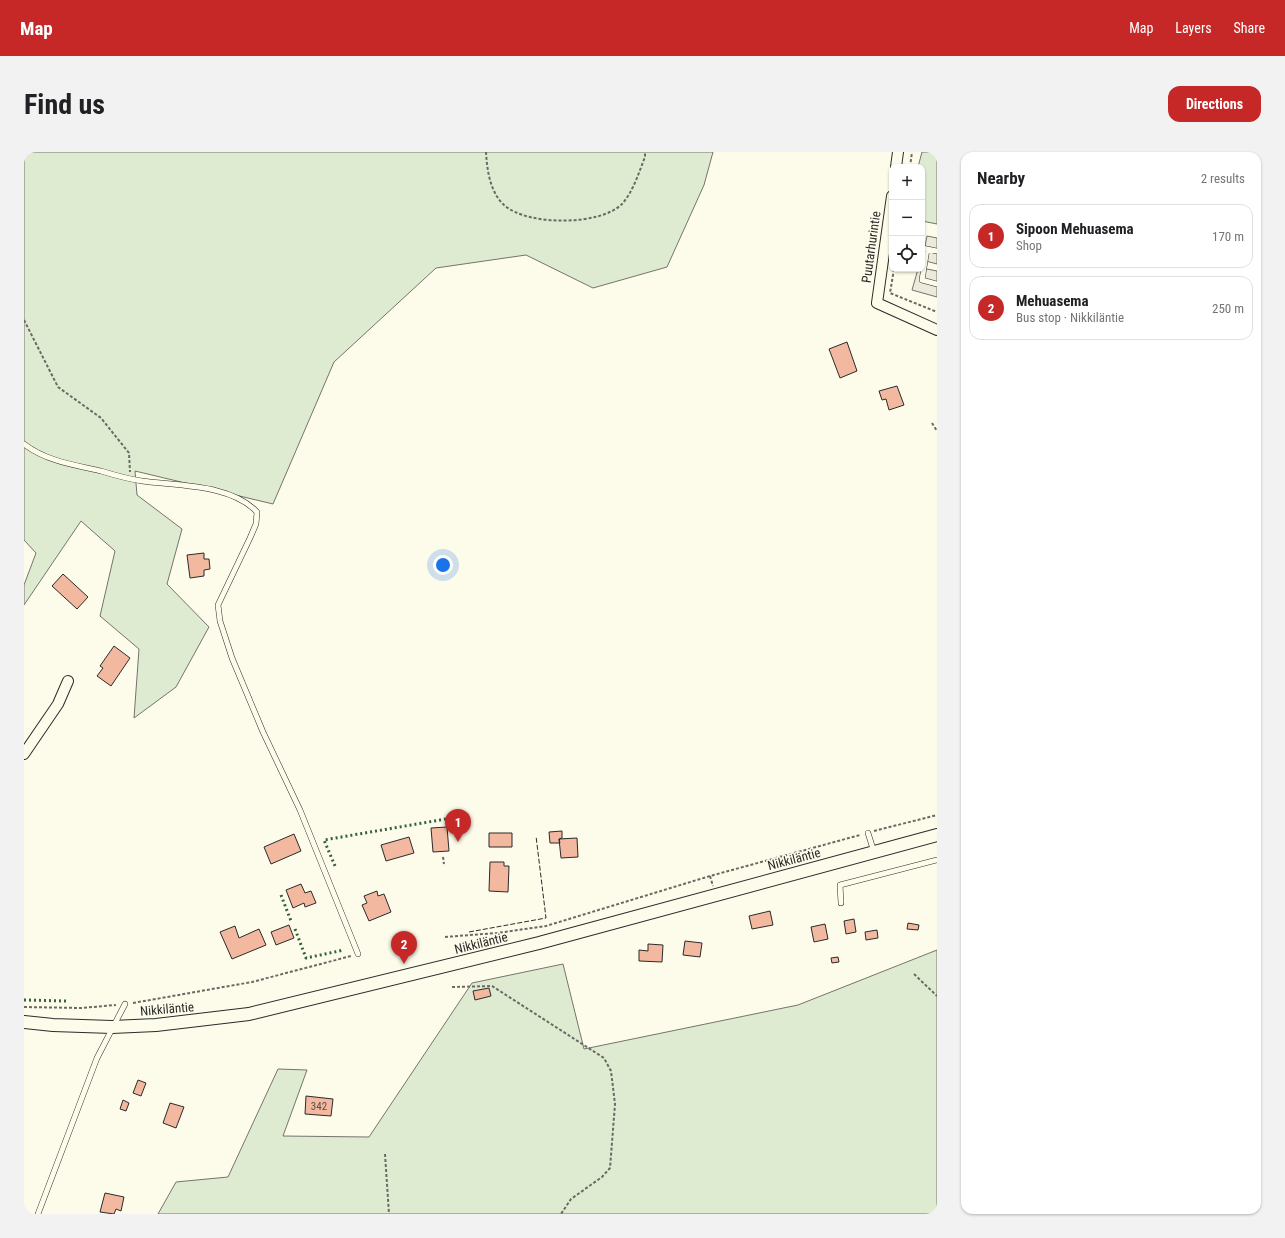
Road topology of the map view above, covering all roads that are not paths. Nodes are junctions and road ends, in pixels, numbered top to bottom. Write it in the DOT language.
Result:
graph roads {
  1 [pos="898,152"];
  2 [pos="896,164"];
  3 [pos="892,200"];
  4 [pos="889,236"];
  5 [pos="889,239"];
  6 [pos="925,248"];
  7 [pos="937,251"];
  8 [pos="923,272"];
  9 [pos="937,284"];
  10 [pos="937,330"];
  11 [pos="24,444"];
  12 [pos="68,681"];
  13 [pos="24,754"];
  14 [pos="868,833"];
  15 [pos="937,835"];
  16 [pos="874,853"];
  17 [pos="937,860"];
  18 [pos="841,903"];
  19 [pos="358,954"];
  20 [pos="125,1004"];
  21 [pos="24,1022"];
  22 [pos="112,1027"];
  23 [pos="38,1214"];
  1 -- 2 [label="street"];
  3 -- 4 [label="street, Puutarhurintie"];
  5 -- 10 [label="street, Puutarhurintie"];
  6 -- 7 [label="lane"];
  8 -- 9 [label="lane"];
  11 -- 19 [label="lane"];
  12 -- 13 [label="street"];
  14 -- 16 [label="lane"];
  15 -- 16 [label="street, Nikkiläntie"];
  16 -- 22 [label="street, Nikkiläntie"];
  17 -- 18 [label="lane"];
  20 -- 22 [label="lane"];
  21 -- 22 [label="street, Nikkiläntie"];
  22 -- 23 [label="lane"];
}
